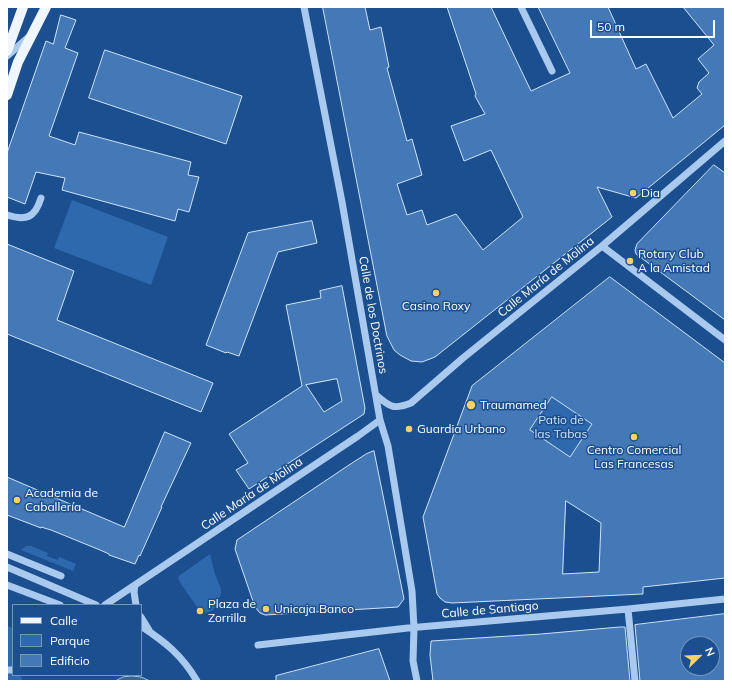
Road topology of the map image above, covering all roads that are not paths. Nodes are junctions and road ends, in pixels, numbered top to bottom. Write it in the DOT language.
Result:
graph roads {
  1 [pos="23,7"];
  2 [pos="46,7"];
  3 [pos="304,7"];
  4 [pos="521,7"];
  5 [pos="32,34"];
  6 [pos="7,51"];
  7 [pos="7,56"];
  8 [pos="552,71"];
  9 [pos="7,95"];
  10 [pos="725,141"];
  11 [pos="41,198"];
  12 [pos="7,215"];
  13 [pos="602,246"];
  14 [pos="725,340"];
  15 [pos="376,395"];
  16 [pos="380,420"];
  17 [pos="7,554"];
  18 [pos="7,567"];
  19 [pos="61,576"];
  20 [pos="7,585"];
  21 [pos="135,585"];
  22 [pos="725,599"];
  23 [pos="57,604"];
  24 [pos="94,604"];
  25 [pos="106,604"];
  26 [pos="136,604"];
  27 [pos="628,610"];
  28 [pos="142,619"];
  29 [pos="142,627"];
  30 [pos="414,628"];
  31 [pos="150,632"];
  32 [pos="258,645"];
  33 [pos="197,681"];
  34 [pos="417,681"];
  35 [pos="635,681"];
  1 -- 6 [label="main road"];
  2 -- 5 [label="main road"];
  3 -- 15 [label="street, Calle de los Doctrinos"];
  4 -- 8 [label="street"];
  5 -- 7 [label="street"];
  5 -- 9 [label="main road"];
  10 -- 13 [label="street, Calle María de Molina"];
  11 -- 12 [label="street"];
  13 -- 14 [label="street"];
  13 -- 15 [label="street, Calle María de Molina"];
  15 -- 16 [label="street, Calle de los Doctrinos"];
  16 -- 21 [label="street, Calle María de Molina"];
  16 -- 30 [label="street, Calle de los Doctrinos"];
  17 -- 19 [label="street"];
  18 -- 24 [label="street"];
  20 -- 23 [label="street"];
  21 -- 25 [label="street, Calle María de Molina"];
  21 -- 26 [label="street"];
  22 -- 27 [label="street, Calle de Santiago"];
  27 -- 30 [label="street, Calle de Santiago"];
  27 -- 35 [label="street"];
  28 -- 31 [label="street"];
  29 -- 31 [label="street"];
  30 -- 32 [label="street, Calle de Santiago"];
  30 -- 34 [label="street, Calle de los Doctrinos"];
  31 -- 33 [label="street"];
}
